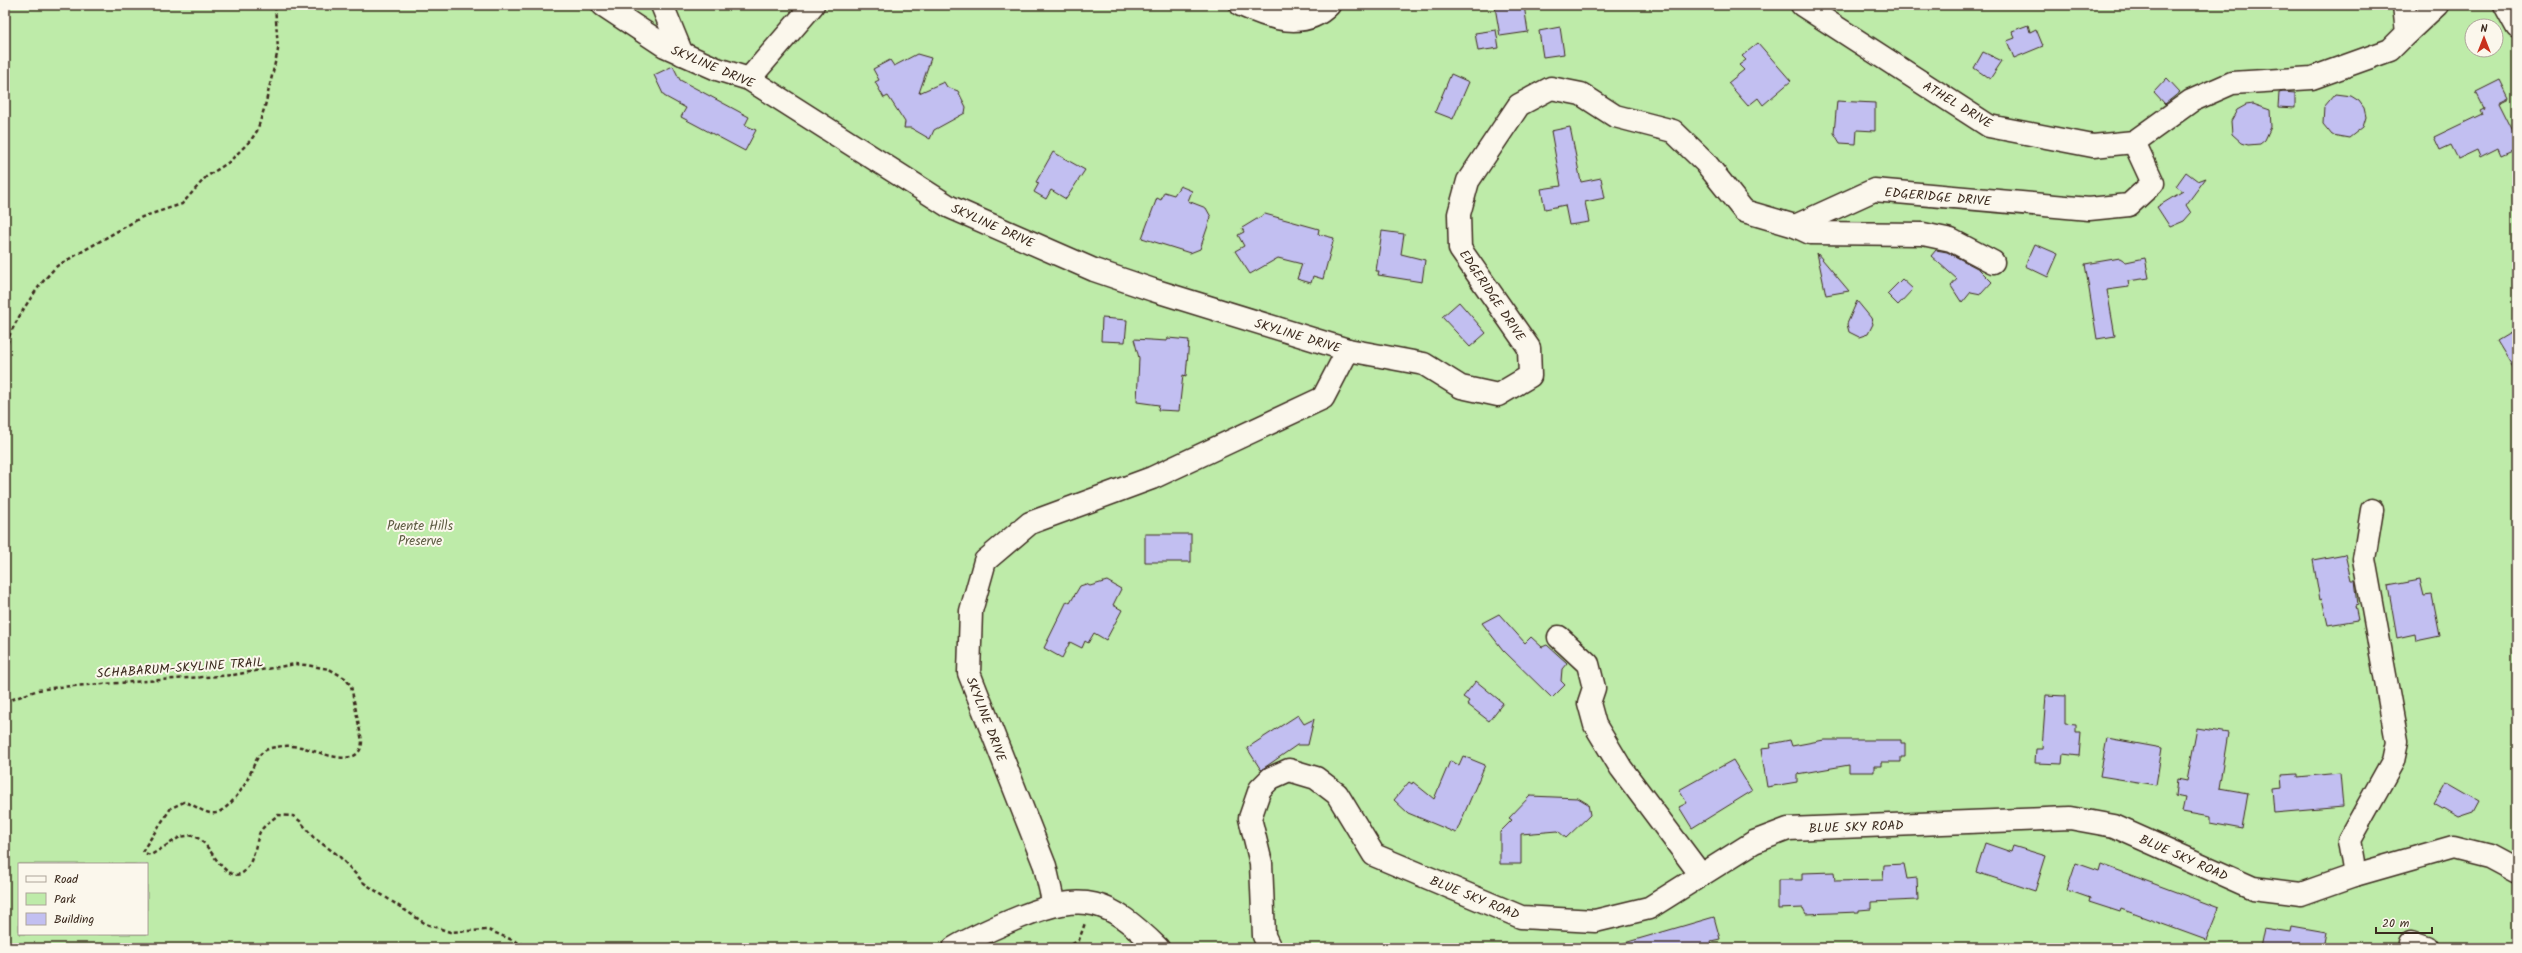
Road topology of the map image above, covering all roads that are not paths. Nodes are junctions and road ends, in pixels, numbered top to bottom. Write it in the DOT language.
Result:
graph roads {
  1 [pos="603,5"];
  2 [pos="662,5"];
  3 [pos="814,5"];
  4 [pos="1241,5"];
  5 [pos="1329,5"];
  6 [pos="1802,5"];
  7 [pos="2404,5"];
  8 [pos="2437,5"];
  9 [pos="2505,5"];
  10 [pos="2517,27"];
  11 [pos="2407,33"];
  12 [pos="682,54"];
  13 [pos="749,79"];
  14 [pos="2134,142"];
  15 [pos="1795,226"];
  16 [pos="1993,262"];
  17 [pos="1348,350"];
  18 [pos="2372,510"];
  19 [pos="1559,637"];
  20 [pos="2517,871"];
  21 [pos="1701,875"];
  22 [pos="2355,875"];
  23 [pos="1054,905"];
  24 [pos="954,948"];
  25 [pos="1158,948"];
  26 [pos="1270,948"];
  1 -- 12 [label="street, SKYLINE DRIVE"];
  2 -- 12 [label="street"];
  3 -- 13 [label="street"];
  4 -- 5 [label="street"];
  6 -- 14 [label="street, ATHEL DRIVE"];
  7 -- 11 [label="street"];
  8 -- 11 [label="street"];
  9 -- 10 [label="street"];
  11 -- 14 [label="street"];
  12 -- 13 [label="street, SKYLINE DRIVE"];
  13 -- 17 [label="street, SKYLINE DRIVE"];
  14 -- 15 [label="street, EDGERIDGE DRIVE"];
  15 -- 16 [label="street"];
  15 -- 17 [label="street, EDGERIDGE DRIVE"];
  17 -- 23 [label="street, SKYLINE DRIVE"];
  18 -- 22 [label="street"];
  19 -- 21 [label="street"];
  20 -- 22 [label="street, BLUE SKY ROAD"];
  21 -- 22 [label="street, BLUE SKY ROAD"];
  21 -- 26 [label="street, BLUE SKY ROAD"];
  23 -- 24 [label="street"];
  23 -- 25 [label="street"];
}
